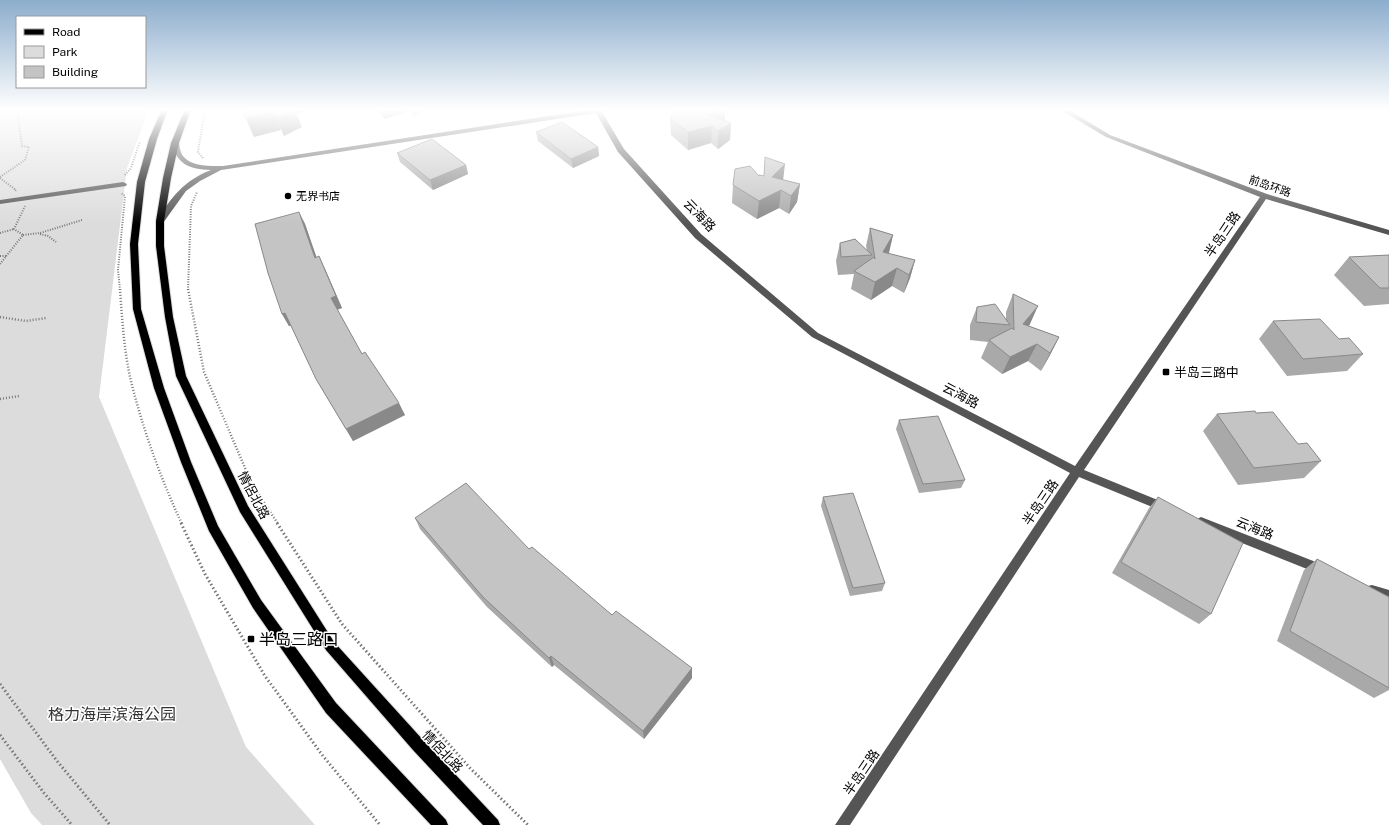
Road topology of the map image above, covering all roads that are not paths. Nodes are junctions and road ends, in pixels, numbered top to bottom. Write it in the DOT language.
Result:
graph roads {
  1 [pos="151,148"];
  2 [pos="174,148"];
  3 [pos="176,148"];
  4 [pos="355,148"];
  5 [pos="620,148"];
  6 [pos="1138,148"];
  7 [pos="223,168"];
  8 [pos="122,184"];
  9 [pos="1264,196"];
  10 [pos="0,202"];
  11 [pos="160,221"];
  12 [pos="1389,233"];
  13 [pos="1077,472"];
  14 [pos="1179,513"];
  15 [pos="1194,519"];
  16 [pos="1333,574"];
  17 [pos="1362,586"];
  18 [pos="1389,596"];
  19 [pos="441,825"];
  20 [pos="493,825"];
  21 [pos="842,825"];
  1 -- 19 [label="main road"];
  2 -- 11 [label="main road, 情侶北路"];
  3 -- 7 [label="street"];
  4 -- 7 [label="street"];
  5 -- 13 [label="street, 云海路"];
  6 -- 9 [label="street, 前岛环路"];
  7 -- 11 [label="street"];
  8 -- 10 [label="street"];
  9 -- 12 [label="street, 前岛环路"];
  9 -- 13 [label="street, 半岛三路"];
  11 -- 20 [label="main road, 情侶北路"];
  13 -- 14 [label="street, 云海路"];
  13 -- 21 [label="street, 半岛三路"];
  15 -- 16 [label="street, 云海路"];
  17 -- 18 [label="street"];
}
